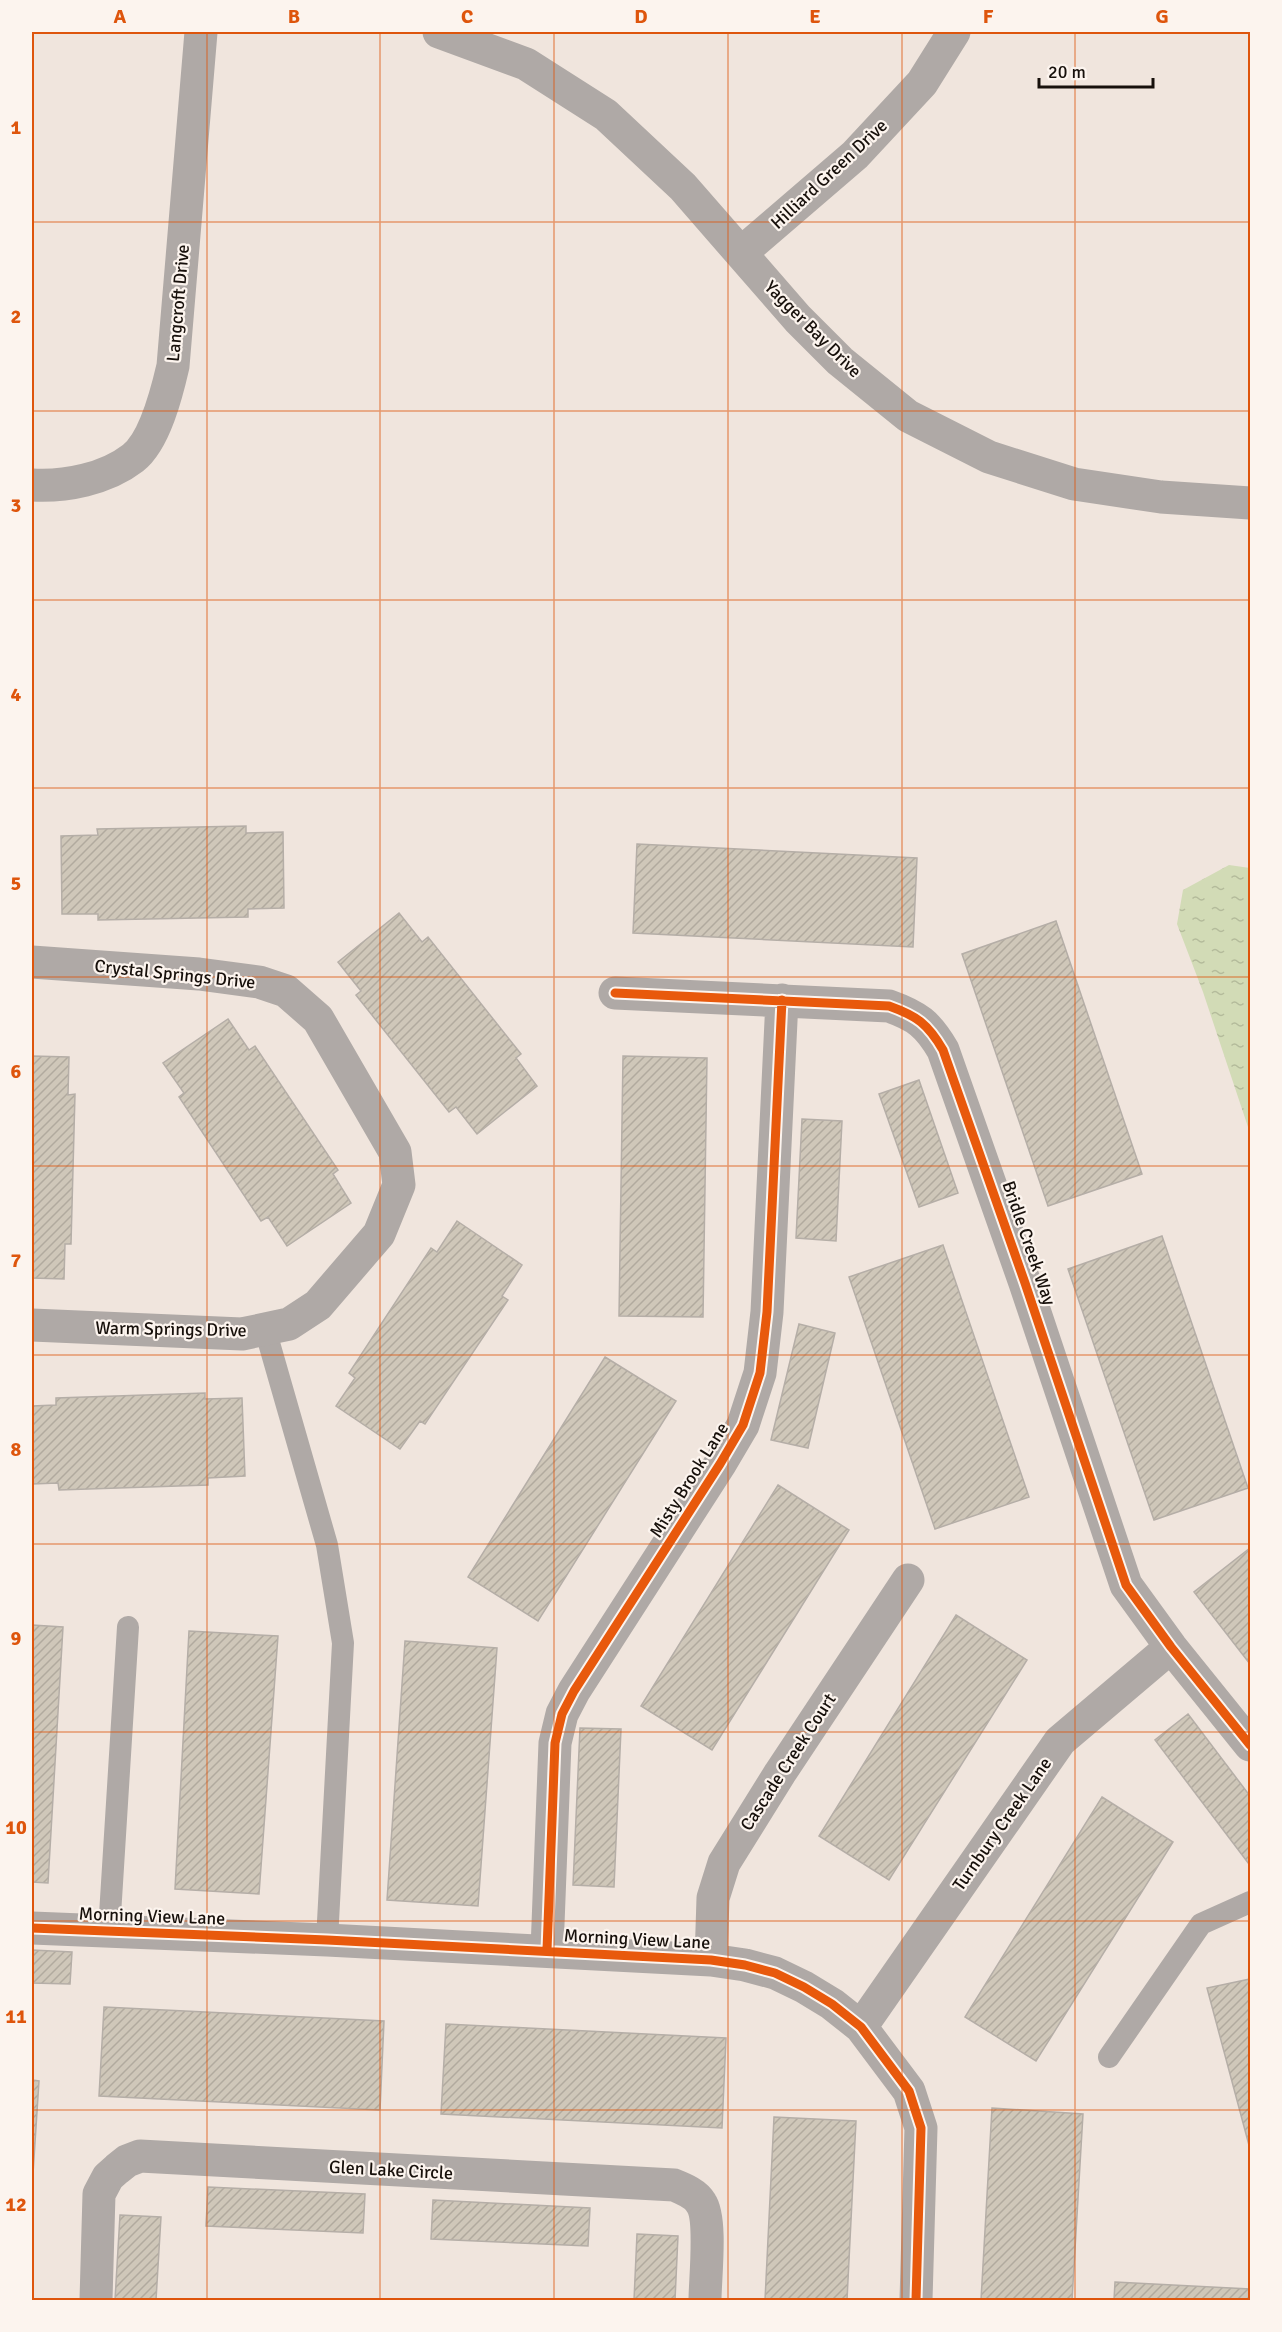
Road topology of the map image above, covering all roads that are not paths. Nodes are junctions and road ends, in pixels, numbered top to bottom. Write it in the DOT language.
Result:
graph roads {
  1 [pos="201,32"];
  2 [pos="439,32"];
  3 [pos="954,32"];
  4 [pos="741,253"];
  5 [pos="32,485"];
  6 [pos="1251,502"];
  7 [pos="32,962"];
  8 [pos="615,993"];
  9 [pos="782,1000"];
  10 [pos="379,1234"];
  11 [pos="32,1325"];
  12 [pos="265,1329"];
  13 [pos="908,1580"];
  14 [pos="128,1627"];
  15 [pos="1171,1647"];
  16 [pos="1251,1745"];
  17 [pos="1251,1902"];
  18 [pos="32,1928"];
  19 [pos="109,1930"];
  20 [pos="327,1940"];
  21 [pos="547,1950"];
  22 [pos="711,1960"];
  23 [pos="861,2027"];
  24 [pos="1109,2057"];
  25 [pos="96,2301"];
  26 [pos="705,2301"];
  27 [pos="916,2301"];
  1 -- 5 [label="street, Langcroft Drive"];
  2 -- 4 [label="street, Yagger Bay Drive"];
  3 -- 4 [label="street, Hilliard Green Drive"];
  4 -- 6 [label="street, Yagger Bay Drive"];
  7 -- 10 [label="street, Crystal Springs Drive"];
  8 -- 9 [label="street, Bridle Creek Way"];
  9 -- 15 [label="street, Bridle Creek Way"];
  9 -- 21 [label="street, Misty Brook Lane"];
  10 -- 12 [label="street, Warm Springs Drive"];
  11 -- 12 [label="street, Warm Springs Drive"];
  12 -- 20 [label="lane"];
  13 -- 22 [label="street, Cascade Creek Court"];
  14 -- 19 [label="lane"];
  15 -- 16 [label="street, Bridle Creek Way"];
  15 -- 23 [label="street, Turnbury Creek Lane"];
  17 -- 24 [label="lane"];
  18 -- 19 [label="street, Morning View Lane"];
  19 -- 20 [label="street, Morning View Lane"];
  20 -- 21 [label="street, Morning View Lane"];
  21 -- 22 [label="street, Morning View Lane"];
  22 -- 23 [label="street, Morning View Lane"];
  23 -- 27 [label="street, Morning View Lane"];
  25 -- 26 [label="street, Glen Lake Circle"];
}
